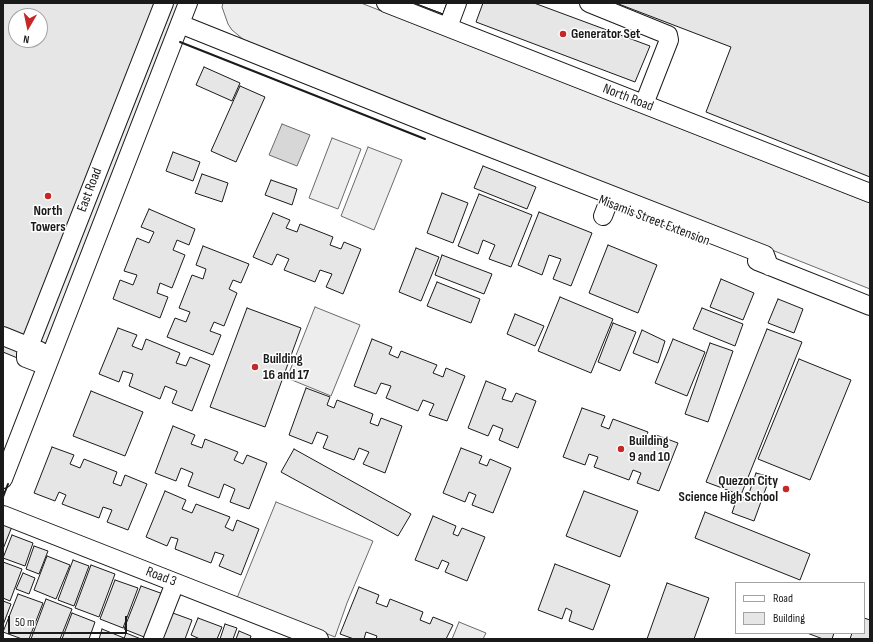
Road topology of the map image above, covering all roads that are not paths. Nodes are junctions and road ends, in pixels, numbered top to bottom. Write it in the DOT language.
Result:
graph roads {
  1 [pos="164,3"];
  2 [pos="188,3"];
  3 [pos="386,3"];
  4 [pos="457,3"];
  5 [pos="589,3"];
  6 [pos="180,24"];
  7 [pos="448,28"];
  8 [pos="644,104"];
  9 [pos="438,137"];
  10 [pos="870,193"];
  11 [pos="772,271"];
  12 [pos="870,306"];
  13 [pos="3,336"];
  14 [pos="29,346"];
  15 [pos="48,361"];
  16 [pos="3,479"];
  17 [pos="3,515"];
  18 [pos="175,583"];
  19 [pos="153,639"];
  20 [pos="319,639"];
  1 -- 14 [label="street, East Road"];
  2 -- 6 [label="street, East Road"];
  3 -- 7 [label="street, North Road"];
  4 -- 7 [label="street"];
  5 -- 8 [label="street"];
  6 -- 11 [label="street"];
  6 -- 15 [label="street, East Road"];
  7 -- 8 [label="street, North Road"];
  8 -- 10 [label="street, North Road"];
  9 -- 11 [label="street, Misamis Street Extension"];
  11 -- 12 [label="street, Misamis Street Extension"];
  13 -- 14 [label="street"];
  14 -- 15 [label="street"];
  15 -- 16 [label="street, East Road"];
  17 -- 18 [label="street, Road 3"];
  18 -- 19 [label="street"];
  18 -- 20 [label="street, Road 3"];
}
